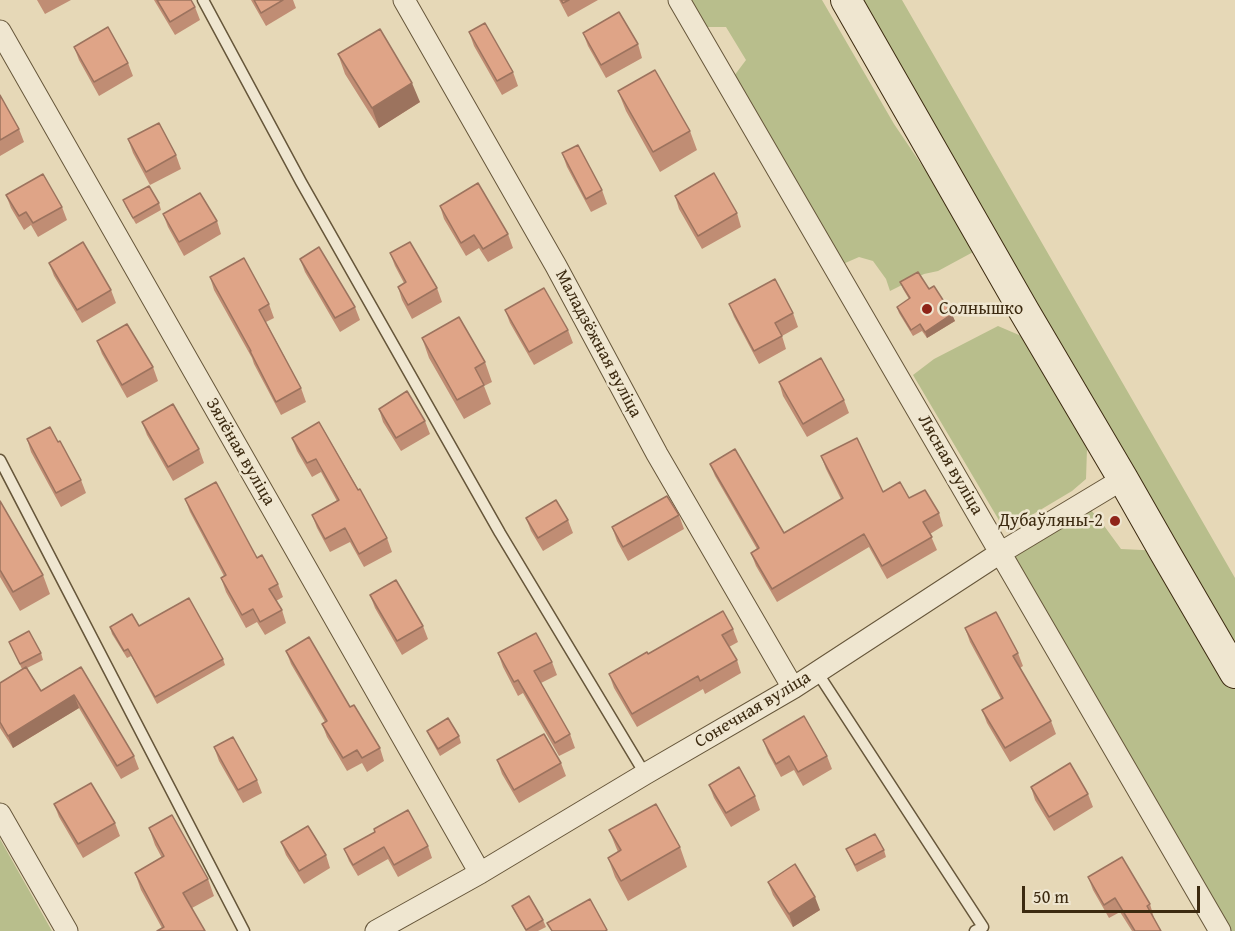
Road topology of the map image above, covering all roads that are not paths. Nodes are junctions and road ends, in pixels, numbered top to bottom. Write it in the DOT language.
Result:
graph roads {
  1 [pos="203,0"];
  2 [pos="404,0"];
  3 [pos="679,0"];
  4 [pos="846,0"];
  5 [pos="0,31"];
  6 [pos="0,460"];
  7 [pos="1123,479"];
  8 [pos="1000,553"];
  9 [pos="817,672"];
  10 [pos="1235,673"];
  11 [pos="793,688"];
  12 [pos="645,774"];
  13 [pos="0,814"];
  14 [pos="480,873"];
  15 [pos="67,931"];
  16 [pos="244,931"];
  17 [pos="376,931"];
  18 [pos="975,931"];
  19 [pos="1220,931"];
  1 -- 12 [label="lane"];
  2 -- 11 [label="street, Маладзёжная вуліца"];
  3 -- 8 [label="street, Лясная вуліца"];
  4 -- 7 [label="main road"];
  5 -- 14 [label="street, Зялёная вуліца"];
  6 -- 16 [label="lane"];
  7 -- 8 [label="street, Сонечная вуліца"];
  7 -- 10 [label="main road"];
  8 -- 9 [label="street, Сонечная вуліца"];
  8 -- 19 [label="street, Лясная вуліца"];
  9 -- 11 [label="street, Сонечная вуліца"];
  9 -- 18 [label="lane"];
  11 -- 12 [label="street, Сонечная вуліца"];
  12 -- 14 [label="street, Сонечная вуліца"];
  13 -- 15 [label="street"];
  14 -- 17 [label="street, Сонечная вуліца"];
}
